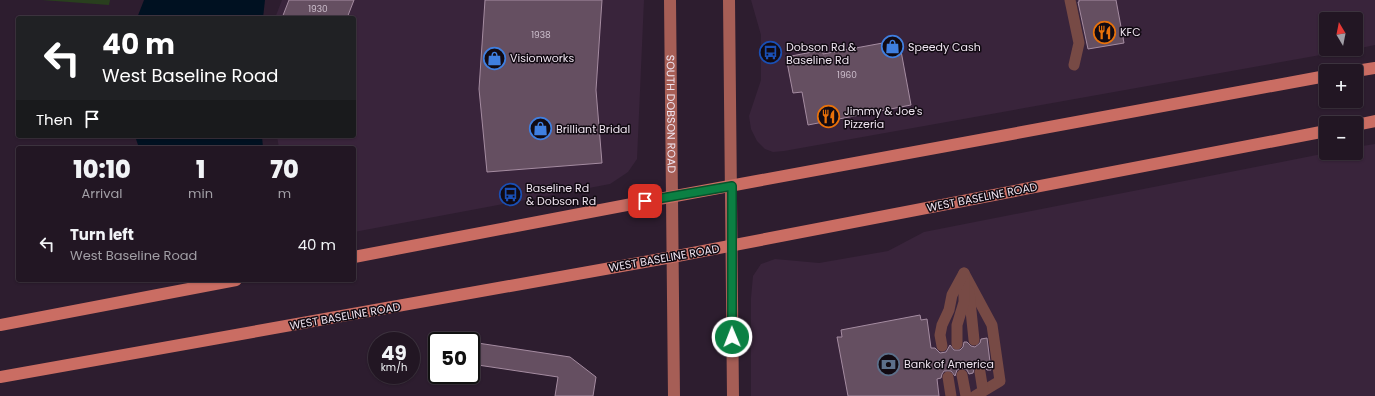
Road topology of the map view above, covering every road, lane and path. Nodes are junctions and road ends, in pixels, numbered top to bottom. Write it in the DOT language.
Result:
graph roads {
  1 [pos="670,0"];
  2 [pos="729,0"];
  3 [pos="1070,0"];
  4 [pos="1074,65"];
  5 [pos="1375,68"];
  6 [pos="1363,70"];
  7 [pos="1319,77"];
  8 [pos="1375,122"];
  9 [pos="1363,124"];
  10 [pos="1319,132"];
  11 [pos="732,186"];
  12 [pos="671,196"];
  13 [pos="732,246"];
  14 [pos="356,257"];
  15 [pos="672,257"];
  16 [pos="964,273"];
  17 [pos="225,282"];
  18 [pos="0,324"];
  19 [pos="974,340"];
  20 [pos="957,344"];
  21 [pos="942,346"];
  22 [pos="980,372"];
  23 [pos="962,375"];
  24 [pos="0,377"];
  25 [pos="948,377"];
  26 [pos="979,394"];
  27 [pos="674,396"];
  28 [pos="733,396"];
  29 [pos="951,396"];
  30 [pos="966,396"];
  1 -- 12 [label="main road, SOUTH DOBSON ROAD"];
  2 -- 11 [label="main road"];
  3 -- 4 [label="lane"];
  5 -- 6 [label="main road"];
  7 -- 11 [label="main road"];
  8 -- 9 [label="main road"];
  10 -- 13 [label="main road, WEST BASELINE ROAD"];
  11 -- 12 [label="main road"];
  11 -- 13 [label="main road"];
  12 -- 14 [label="main road"];
  12 -- 15 [label="main road, SOUTH DOBSON ROAD"];
  13 -- 15 [label="main road, WEST BASELINE ROAD"];
  13 -- 28 [label="main road"];
  15 -- 24 [label="main road, WEST BASELINE ROAD"];
  15 -- 27 [label="main road, SOUTH DOBSON ROAD"];
  16 -- 19 [label="lane"];
  16 -- 20 [label="lane"];
  16 -- 21 [label="lane"];
  16 -- 26 [label="lane"];
  17 -- 18 [label="main road"];
  22 -- 26 [label="lane"];
  23 -- 30 [label="lane"];
  25 -- 29 [label="lane"];
}
